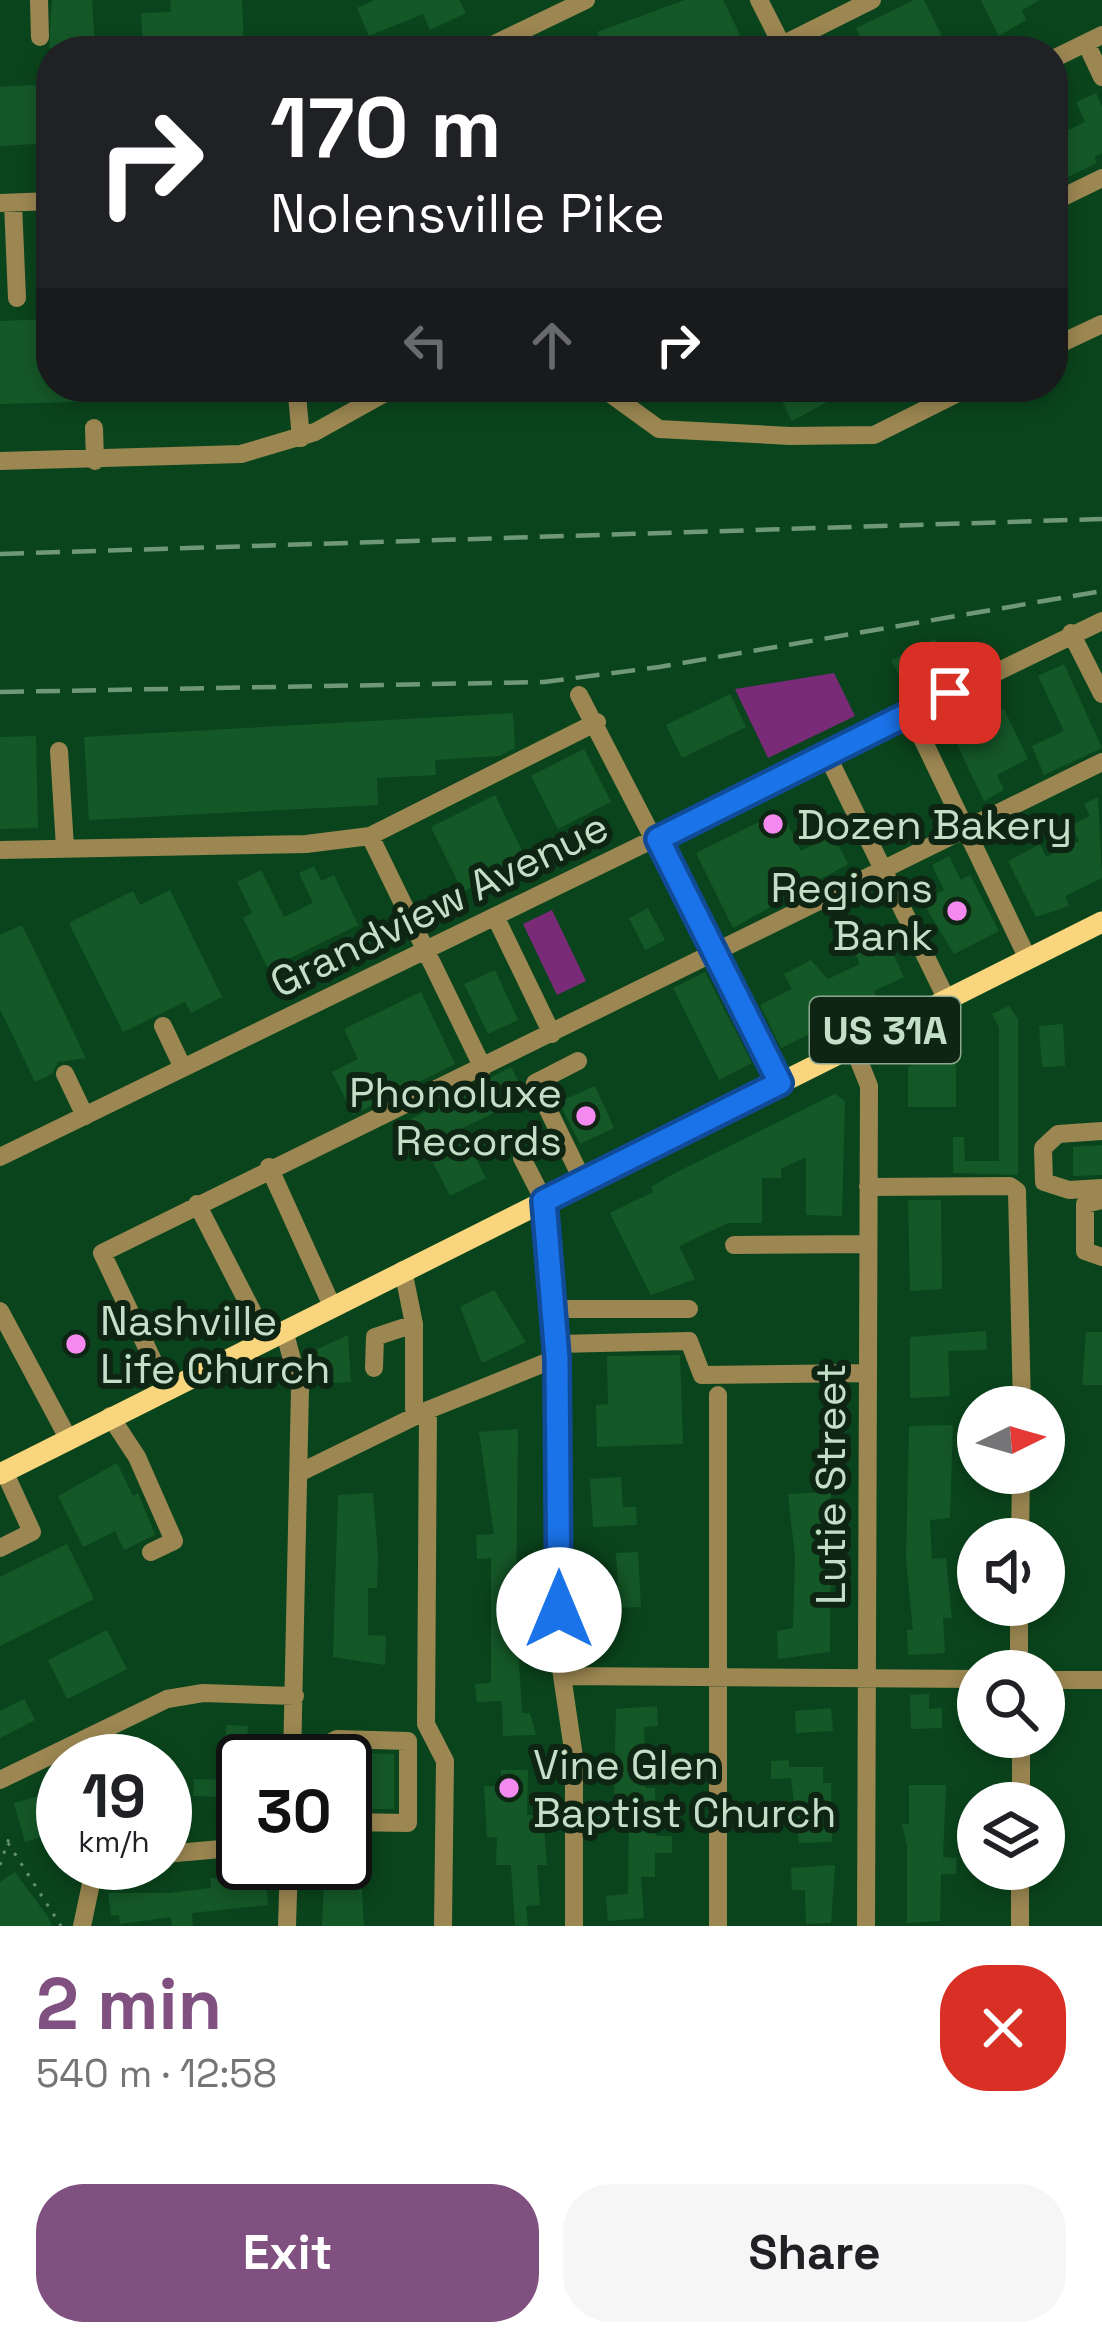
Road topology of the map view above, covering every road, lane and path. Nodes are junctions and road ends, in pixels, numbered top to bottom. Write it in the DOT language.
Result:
graph roads {
  1 [pos="39,0"];
  2 [pos="586,0"];
  3 [pos="759,0"];
  4 [pos="872,0"];
  5 [pos="546,9"];
  6 [pos="40,36"];
  7 [pos="504,36"];
  8 [pos="774,36"];
  9 [pos="804,36"];
  10 [pos="1094,39"];
  11 [pos="1102,77"];
  12 [pos="1102,178"];
  13 [pos="1068,195"];
  14 [pos="7,203"];
  15 [pos="17,298"];
  16 [pos="1102,324"];
  17 [pos="1068,340"];
  18 [pos="298,402"];
  19 [pos="368,402"];
  20 [pos="622,402"];
  21 [pos="936,402"];
  22 [pos="94,428"];
  23 [pos="301,438"];
  24 [pos="95,460"];
  25 [pos="0,461"];
  26 [pos="1102,621"];
  27 [pos="1071,633"];
  28 [pos="1100,683"];
  29 [pos="580,695"];
  30 [pos="910,713"];
  31 [pos="597,722"];
  32 [pos="59,751"];
  33 [pos="827,754"];
  34 [pos="1102,762"];
  35 [pos="967,830"];
  36 [pos="370,836"];
  37 [pos="658,839"];
  38 [pos="65,848"];
  39 [pos="0,850"];
  40 [pos="885,870"];
  41 [pos="495,916"];
  42 [pos="1102,922"];
  43 [pos="424,950"];
  44 [pos="715,953"];
  45 [pos="1028,959"];
  46 [pos="947,1000"];
  47 [pos="163,1026"];
  48 [pos="552,1034"];
  49 [pos="853,1046"];
  50 [pos="578,1061"];
  51 [pos="183,1068"];
  52 [pos="483,1068"];
  53 [pos="65,1073"];
  54 [pos="780,1083"];
  55 [pos="85,1116"];
  56 [pos="1102,1131"];
  57 [pos="0,1157"];
  58 [pos="522,1158"];
  59 [pos="269,1167"];
  60 [pos="583,1181"];
  61 [pos="868,1187"];
  62 [pos="1102,1188"];
  63 [pos="1102,1200"];
  64 [pos="544,1201"];
  65 [pos="197,1204"];
  66 [pos="868,1244"];
  67 [pos="734,1245"];
  68 [pos="1102,1257"];
  69 [pos="404,1270"];
  70 [pos="332,1306"];
  71 [pos="689,1309"];
  72 [pos="555,1310"];
  73 [pos="3,1322"];
  74 [pos="414,1324"];
  75 [pos="275,1334"];
  76 [pos="557,1351"];
  77 [pos="374,1368"];
  78 [pos="867,1373"];
  79 [pos="1022,1386"];
  80 [pos="166,1388"];
  81 [pos="718,1395"];
  82 [pos="421,1410"];
  83 [pos="110,1416"];
  84 [pos="68,1438"];
  85 [pos="4,1466"];
  86 [pos="301,1472"];
  87 [pos="0,1548"];
  88 [pos="151,1552"];
  89 [pos="564,1676"];
  90 [pos="718,1678"];
  91 [pos="865,1679"];
  92 [pos="957,1679"];
  93 [pos="1065,1680"];
  94 [pos="1102,1680"];
  95 [pos="295,1696"];
  96 [pos="293,1734"];
  97 [pos="372,1740"];
  98 [pos="0,1780"];
  99 [pos="372,1822"];
  100 [pos="0,1865"];
  101 [pos="90,1890"];
  102 [pos="288,1890"];
  103 [pos="1020,1890"];
  104 [pos="61,1926"];
  105 [pos="82,1926"];
  106 [pos="287,1926"];
  107 [pos="443,1926"];
  108 [pos="574,1926"];
  109 [pos="718,1926"];
  110 [pos="866,1926"];
  111 [pos="1020,1926"];
  1 -- 6 [label="street"];
  2 -- 5 [label="street"];
  3 -- 8 [label="street"];
  4 -- 9 [label="street"];
  5 -- 7 [label="street"];
  10 -- 11 [label="street"];
  12 -- 13 [label="street"];
  14 -- 15 [label="street"];
  16 -- 17 [label="street"];
  18 -- 23 [label="street"];
  19 -- 23 [label="street"];
  20 -- 21 [label="street"];
  22 -- 24 [label="street"];
  23 -- 24 [label="street"];
  24 -- 25 [label="street"];
  26 -- 27 [label="street, Grandview Avenue"];
  27 -- 28 [label="street"];
  27 -- 30 [label="street, Grandview Avenue"];
  29 -- 31 [label="street"];
  30 -- 33 [label="street, Grandview Avenue"];
  30 -- 35 [label="street"];
  31 -- 36 [label="street"];
  31 -- 37 [label="street"];
  32 -- 38 [label="street"];
  33 -- 37 [label="street, Grandview Avenue"];
  33 -- 40 [label="street"];
  34 -- 35 [label="street"];
  35 -- 40 [label="street"];
  35 -- 45 [label="street"];
  36 -- 38 [label="street"];
  36 -- 43 [label="street"];
  37 -- 41 [label="street, Grandview Avenue"];
  37 -- 44 [label="street"];
  38 -- 39 [label="street"];
  40 -- 44 [label="street"];
  40 -- 46 [label="street"];
  41 -- 43 [label="street, Grandview Avenue"];
  41 -- 48 [label="street"];
  42 -- 45 [label="main road, US 31A"];
  43 -- 51 [label="street, Grandview Avenue"];
  43 -- 52 [label="street"];
  44 -- 48 [label="street"];
  44 -- 54 [label="street"];
  45 -- 46 [label="main road, US 31A"];
  46 -- 49 [label="main road, US 31A"];
  47 -- 51 [label="street"];
  48 -- 52 [label="street"];
  49 -- 54 [label="main road, US 31A"];
  49 -- 61 [label="street, Lutie Street"];
  50 -- 60 [label="street"];
  51 -- 55 [label="street, Grandview Avenue"];
  52 -- 59 [label="street"];
  53 -- 55 [label="street"];
  54 -- 60 [label="main road, US 31A"];
  55 -- 57 [label="street, Grandview Avenue"];
  56 -- 62 [label="street"];
  58 -- 64 [label="street"];
  59 -- 65 [label="street"];
  59 -- 70 [label="street"];
  60 -- 64 [label="main road, US 31A"];
  61 -- 66 [label="street, Lutie Street"];
  61 -- 79 [label="street"];
  63 -- 68 [label="street"];
  64 -- 69 [label="main road, US 31A"];
  64 -- 72 [label="street"];
  65 -- 75 [label="street"];
  65 -- 80 [label="street"];
  66 -- 67 [label="street"];
  66 -- 78 [label="street, Lutie Street"];
  69 -- 70 [label="main road, US 31A"];
  69 -- 74 [label="street"];
  70 -- 75 [label="main road, US 31A"];
  71 -- 72 [label="street"];
  72 -- 76 [label="street"];
  73 -- 84 [label="street"];
  74 -- 77 [label="street"];
  74 -- 82 [label="street"];
  75 -- 80 [label="main road, US 31A"];
  75 -- 86 [label="street"];
  76 -- 78 [label="street"];
  76 -- 82 [label="street"];
  76 -- 89 [label="street"];
  78 -- 91 [label="street, Lutie Street"];
  80 -- 83 [label="main road, US 31A"];
  81 -- 90 [label="street"];
  82 -- 86 [label="street"];
  82 -- 107 [label="street"];
  83 -- 84 [label="main road, US 31A"];
  83 -- 88 [label="street"];
  84 -- 85 [label="main road, US 31A"];
  85 -- 87 [label="street"];
  86 -- 95 [label="street"];
  89 -- 90 [label="street"];
  89 -- 108 [label="street"];
  90 -- 91 [label="street"];
  90 -- 109 [label="street"];
  91 -- 92 [label="street"];
  91 -- 110 [label="street, Lutie Street"];
  93 -- 94 [label="street"];
  95 -- 96 [label="street"];
  95 -- 98 [label="street"];
  97 -- 99 [label="street"];
  100 -- 104 [label="path"];
  101 -- 105 [label="street"];
  102 -- 106 [label="street"];
  103 -- 111 [label="street"];
}
